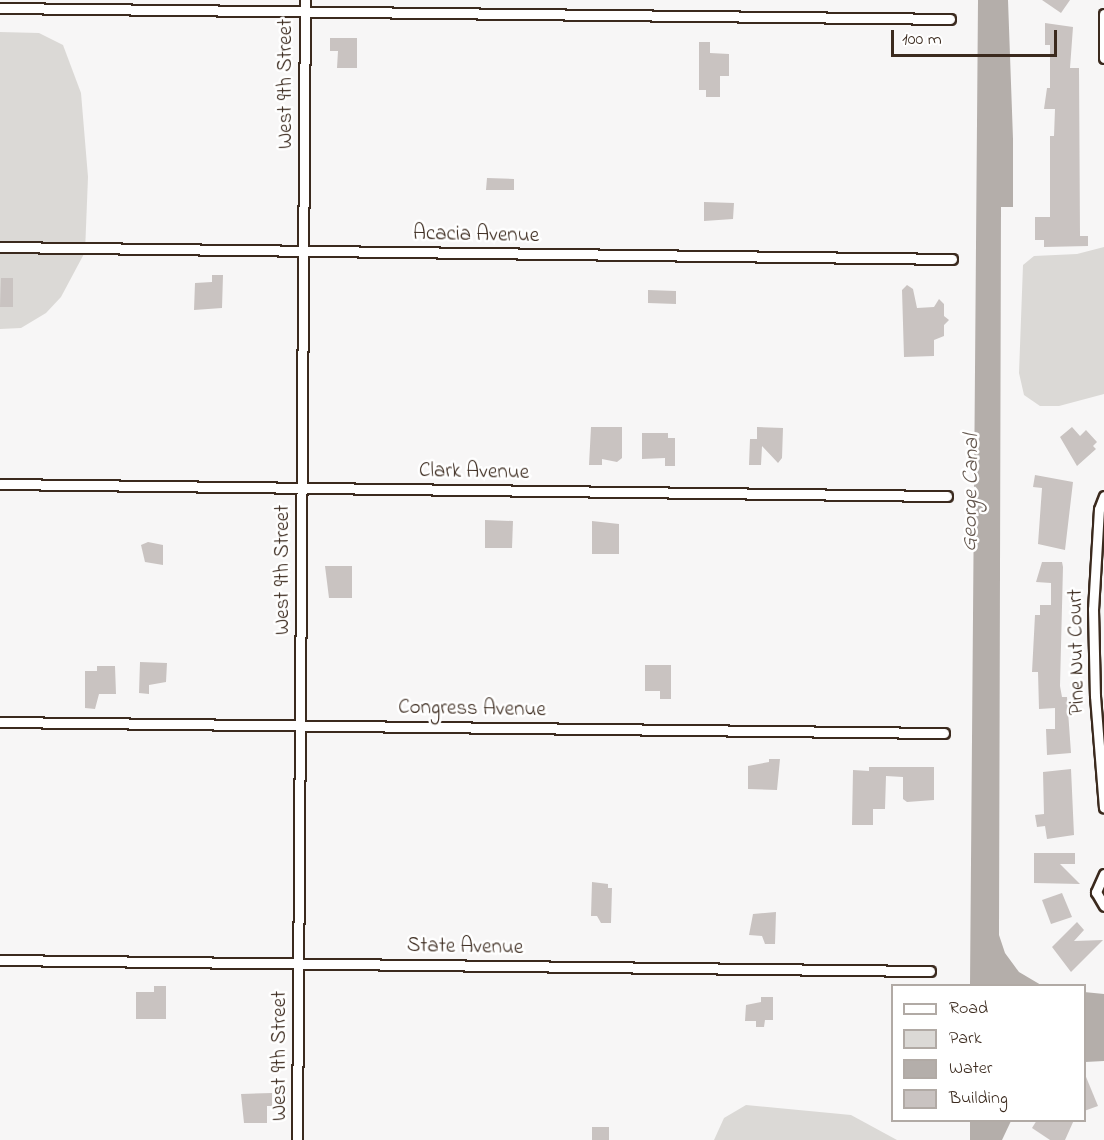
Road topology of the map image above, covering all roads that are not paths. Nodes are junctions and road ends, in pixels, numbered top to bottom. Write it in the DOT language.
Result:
graph roads {
  1 [pos="305,0"];
  2 [pos="0,8"];
  3 [pos="305,12"];
  4 [pos="1104,14"];
  5 [pos="951,19"];
  6 [pos="1104,58"];
  7 [pos="0,247"];
  8 [pos="303,251"];
  9 [pos="952,259"];
  10 [pos="0,484"];
  11 [pos="301,488"];
  12 [pos="947,496"];
  13 [pos="1104,496"];
  14 [pos="0,722"];
  15 [pos="300,725"];
  16 [pos="944,732"];
  17 [pos="1104,808"];
  18 [pos="1104,874"];
  19 [pos="1104,906"];
  20 [pos="0,960"];
  21 [pos="298,963"];
  22 [pos="930,971"];
  23 [pos="297,1140"];
  1 -- 3 [label="street, West 9th Street"];
  2 -- 3 [label="street"];
  3 -- 5 [label="street"];
  3 -- 8 [label="street, West 9th Street"];
  4 -- 6 [label="street"];
  7 -- 8 [label="street, Acacia Avenue"];
  8 -- 9 [label="street, Acacia Avenue"];
  8 -- 11 [label="street, West 9th Street"];
  10 -- 11 [label="street, Clark Avenue"];
  11 -- 12 [label="street, Clark Avenue"];
  11 -- 15 [label="street, West 9th Street"];
  13 -- 17 [label="street, Pine Nut Court"];
  14 -- 15 [label="street, Congress Avenue"];
  15 -- 16 [label="street, Congress Avenue"];
  15 -- 21 [label="street, West 9th Street"];
  18 -- 19 [label="street"];
  20 -- 21 [label="street, State Avenue"];
  21 -- 22 [label="street, State Avenue"];
  21 -- 23 [label="street, West 9th Street"];
}
